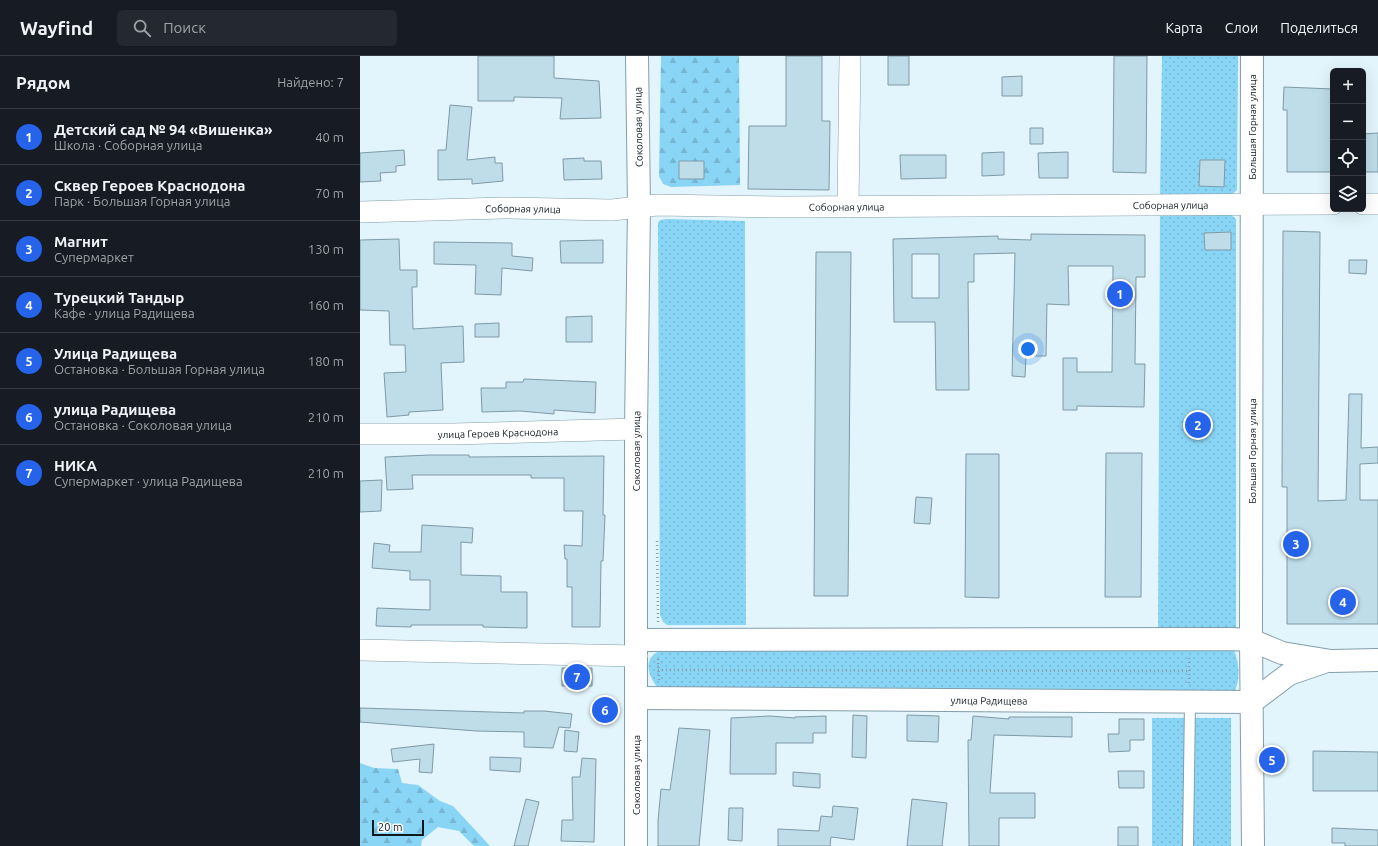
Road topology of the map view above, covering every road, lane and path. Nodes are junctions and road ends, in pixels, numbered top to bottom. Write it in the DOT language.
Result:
graph roads {
  1 [pos="637,56"];
  2 [pos="850,56"];
  3 [pos="1252,56"];
  4 [pos="1252,204"];
  5 [pos="1330,204"];
  6 [pos="1366,204"];
  7 [pos="1378,204"];
  8 [pos="639,207"];
  9 [pos="848,207"];
  10 [pos="360,212"];
  11 [pos="636,429"];
  12 [pos="360,434"];
  13 [pos="1188,639"];
  14 [pos="1251,640"];
  15 [pos="637,648"];
  16 [pos="360,650"];
  17 [pos="1331,660"];
  18 [pos="1378,660"];
  19 [pos="658,670"];
  20 [pos="1189,671"];
  21 [pos="636,698"];
  22 [pos="1190,702"];
  23 [pos="1252,702"];
  24 [pos="636,846"];
  25 [pos="1188,846"];
  26 [pos="1253,846"];
  1 -- 8 [label="main road, Соколовая улица"];
  2 -- 9 [label="street"];
  3 -- 4 [label="main road, Большая Горная улица"];
  4 -- 5 [label="street, Соборная улица"];
  4 -- 9 [label="street, Соборная улица"];
  4 -- 14 [label="main road, Большая Горная улица"];
  6 -- 7 [label="street"];
  8 -- 9 [label="street, Соборная улица"];
  8 -- 10 [label="street, Соборная улица"];
  8 -- 11 [label="main road, Соколовая улица"];
  11 -- 12 [label="street, улица Героев Краснодона"];
  11 -- 15 [label="main road, Соколовая улица"];
  13 -- 14 [label="main road"];
  13 -- 15 [label="main road"];
  13 -- 20 [label="path"];
  14 -- 17 [label="main road"];
  14 -- 23 [label="main road, Большая Горная улица"];
  15 -- 16 [label="street"];
  15 -- 21 [label="main road, Соколовая улица"];
  17 -- 18 [label="main road"];
  17 -- 23 [label="main road"];
  19 -- 20 [label="path"];
  20 -- 22 [label="path"];
  21 -- 22 [label="main road, улица Радищева"];
  21 -- 24 [label="main road, Соколовая улица"];
  22 -- 23 [label="main road, улица Радищева"];
  22 -- 25 [label="lane"];
  23 -- 26 [label="main road, Большая Горная улица"];
}
